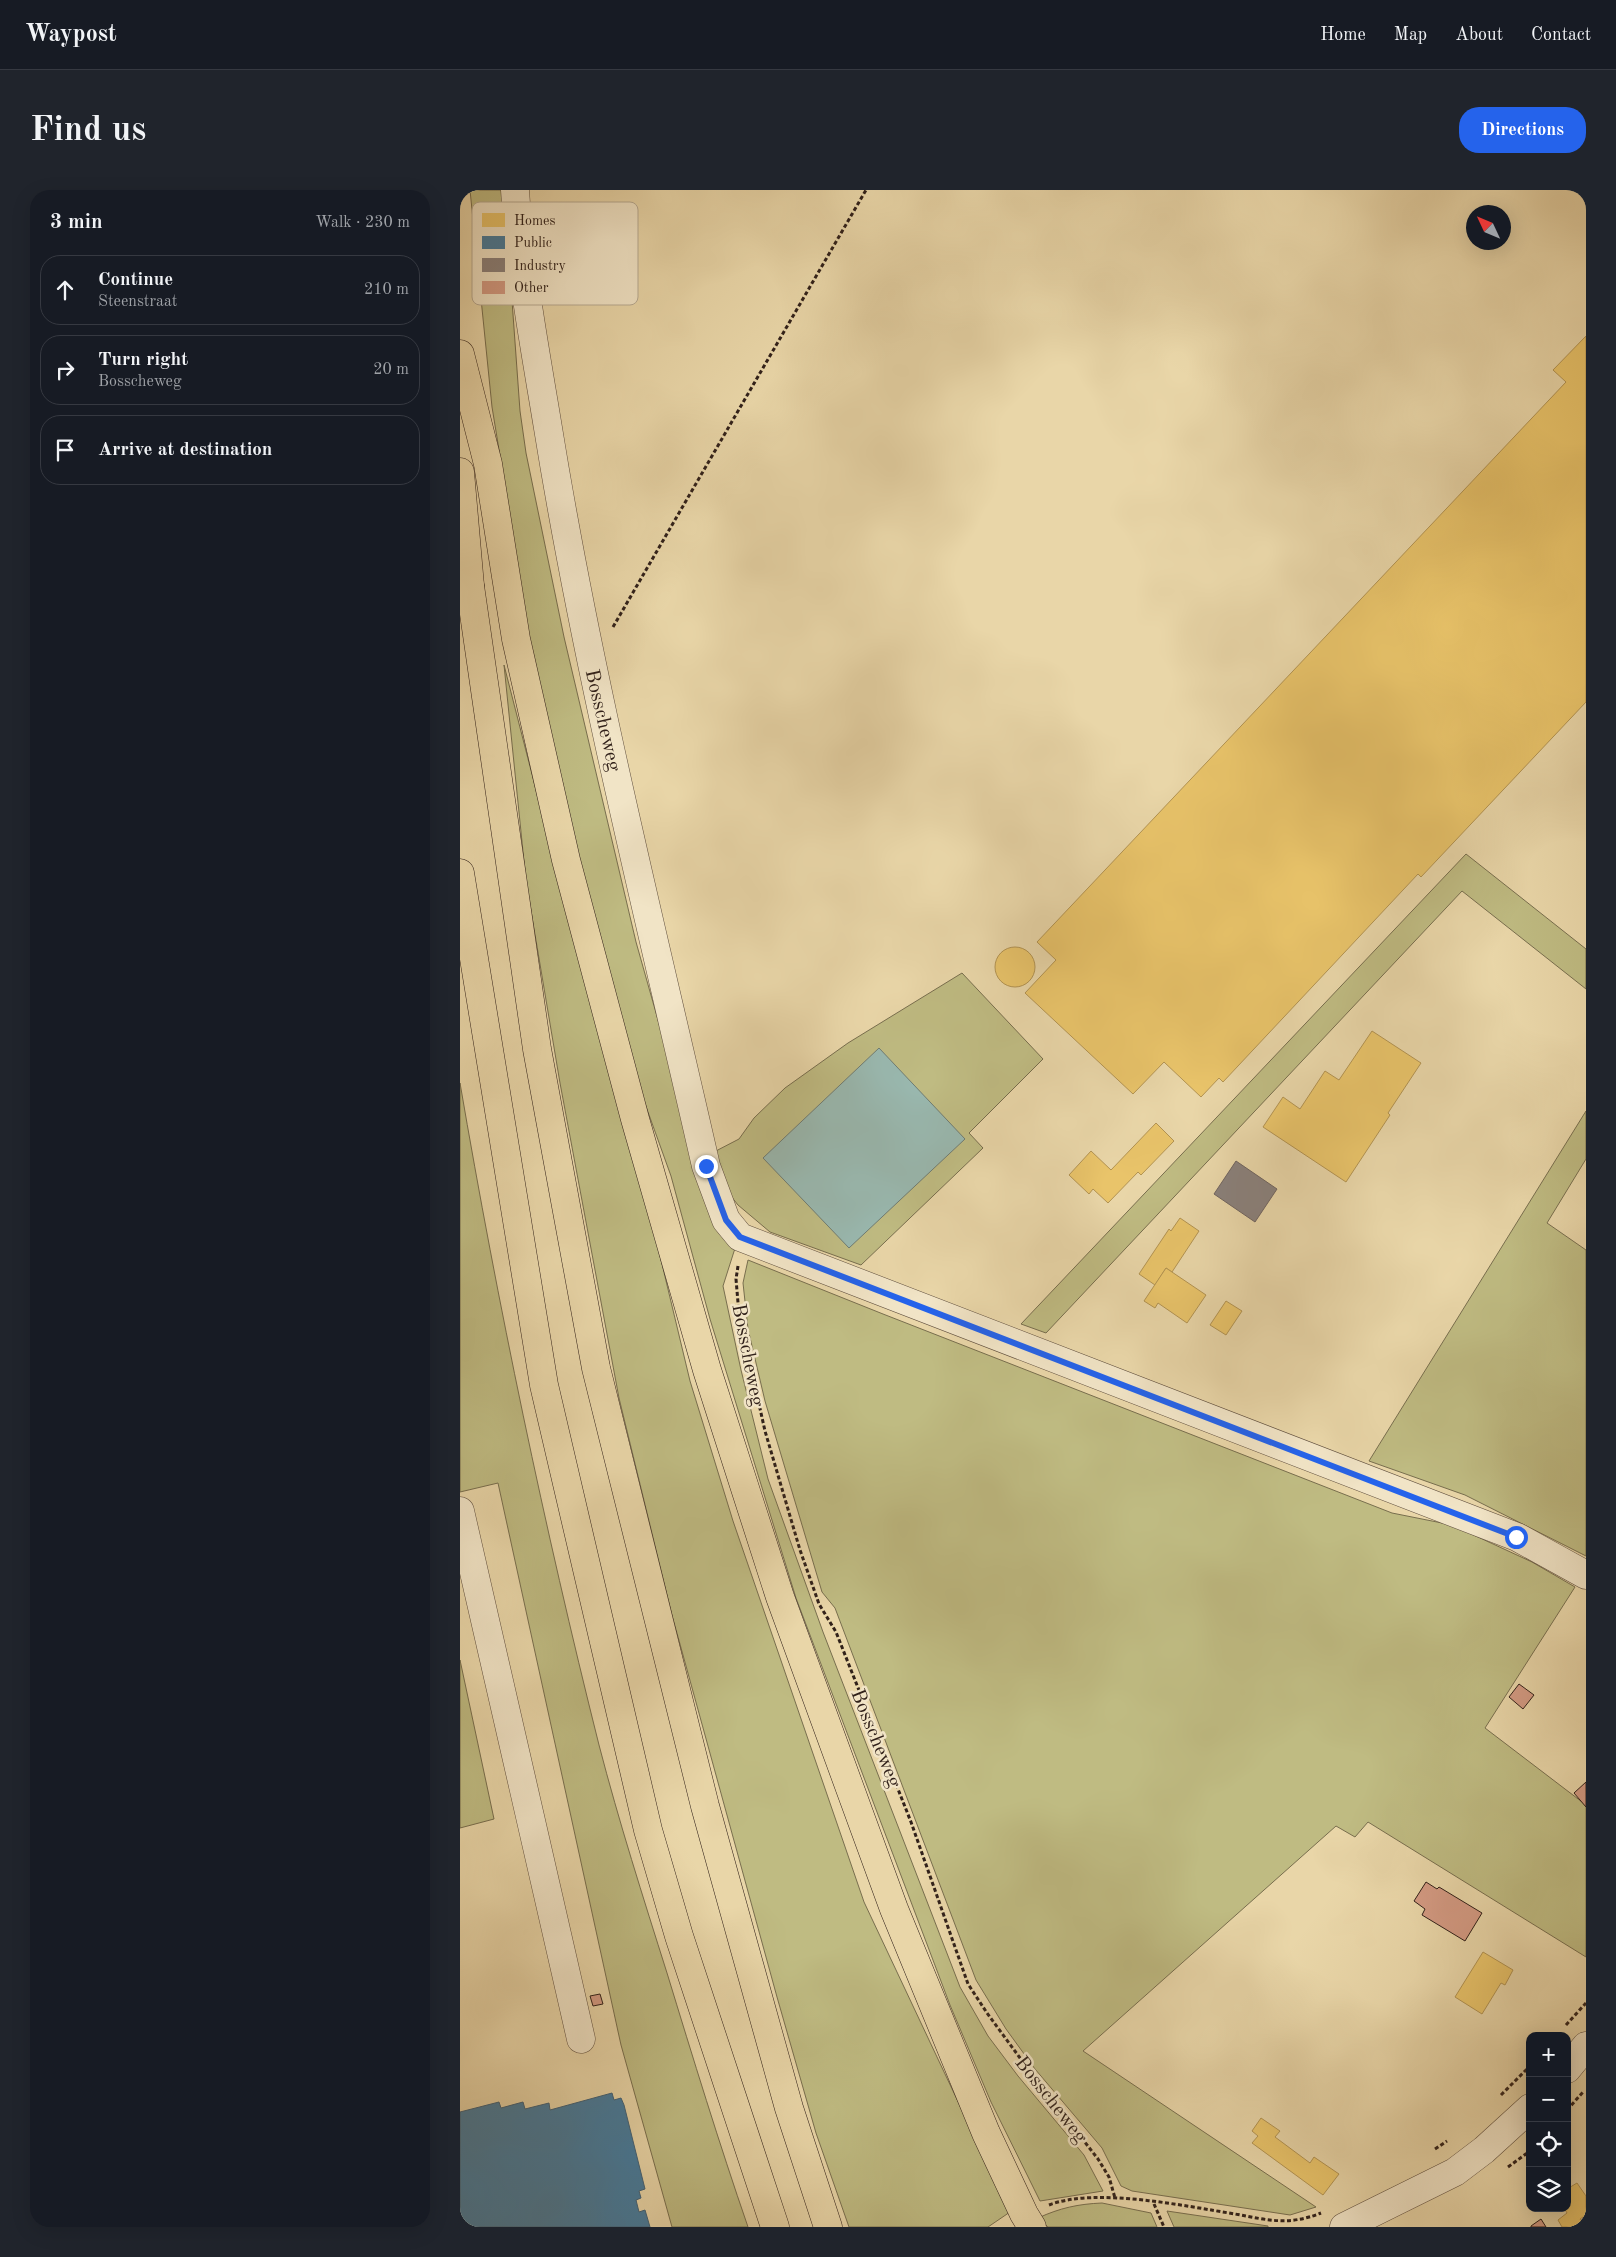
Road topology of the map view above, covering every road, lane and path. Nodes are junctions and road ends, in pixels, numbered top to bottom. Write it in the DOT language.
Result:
graph roads {
  1 [pos="866,190"];
  2 [pos="528,305"];
  3 [pos="460,354"];
  4 [pos="460,472"];
  5 [pos="592,665"];
  6 [pos="460,873"];
  7 [pos="742,1238"];
  8 [pos="460,1511"];
  9 [pos="1586,1575"];
  10 [pos="1586,2003"];
  11 [pos="1563,2029"];
  12 [pos="581,2039"];
  13 [pos="1586,2046"];
  14 [pos="1571,2064"];
  15 [pos="1526,2070"];
  16 [pos="1586,2089"];
  17 [pos="1495,2100"];
  18 [pos="1571,2106"];
  19 [pos="1526,2112"];
  20 [pos="1451,2138"];
  21 [pos="1429,2154"];
  22 [pos="1115,2198"];
  23 [pos="1154,2203"];
  24 [pos="1334,2219"];
  25 [pos="1028,2221"];
  26 [pos="775,2227"];
  27 [pos="828,2227"];
  28 [pos="1164,2227"];
  1 -- 5 [label="path"];
  2 -- 5 [label="street, Bosscheweg"];
  3 -- 25 [label="main road"];
  4 -- 27 [label="main road"];
  5 -- 7 [label="street, Bosscheweg"];
  6 -- 26 [label="main road"];
  7 -- 9 [label="street"];
  7 -- 22 [label="path, Bosscheweg"];
  8 -- 12 [label="street"];
  10 -- 11 [label="path"];
  13 -- 14 [label="street"];
  15 -- 17 [label="path"];
  16 -- 18 [label="path"];
  19 -- 24 [label="street"];
  20 -- 21 [label="path"];
  22 -- 23 [label="path"];
  22 -- 25 [label="path"];
  23 -- 24 [label="path"];
  23 -- 28 [label="path"];
}
